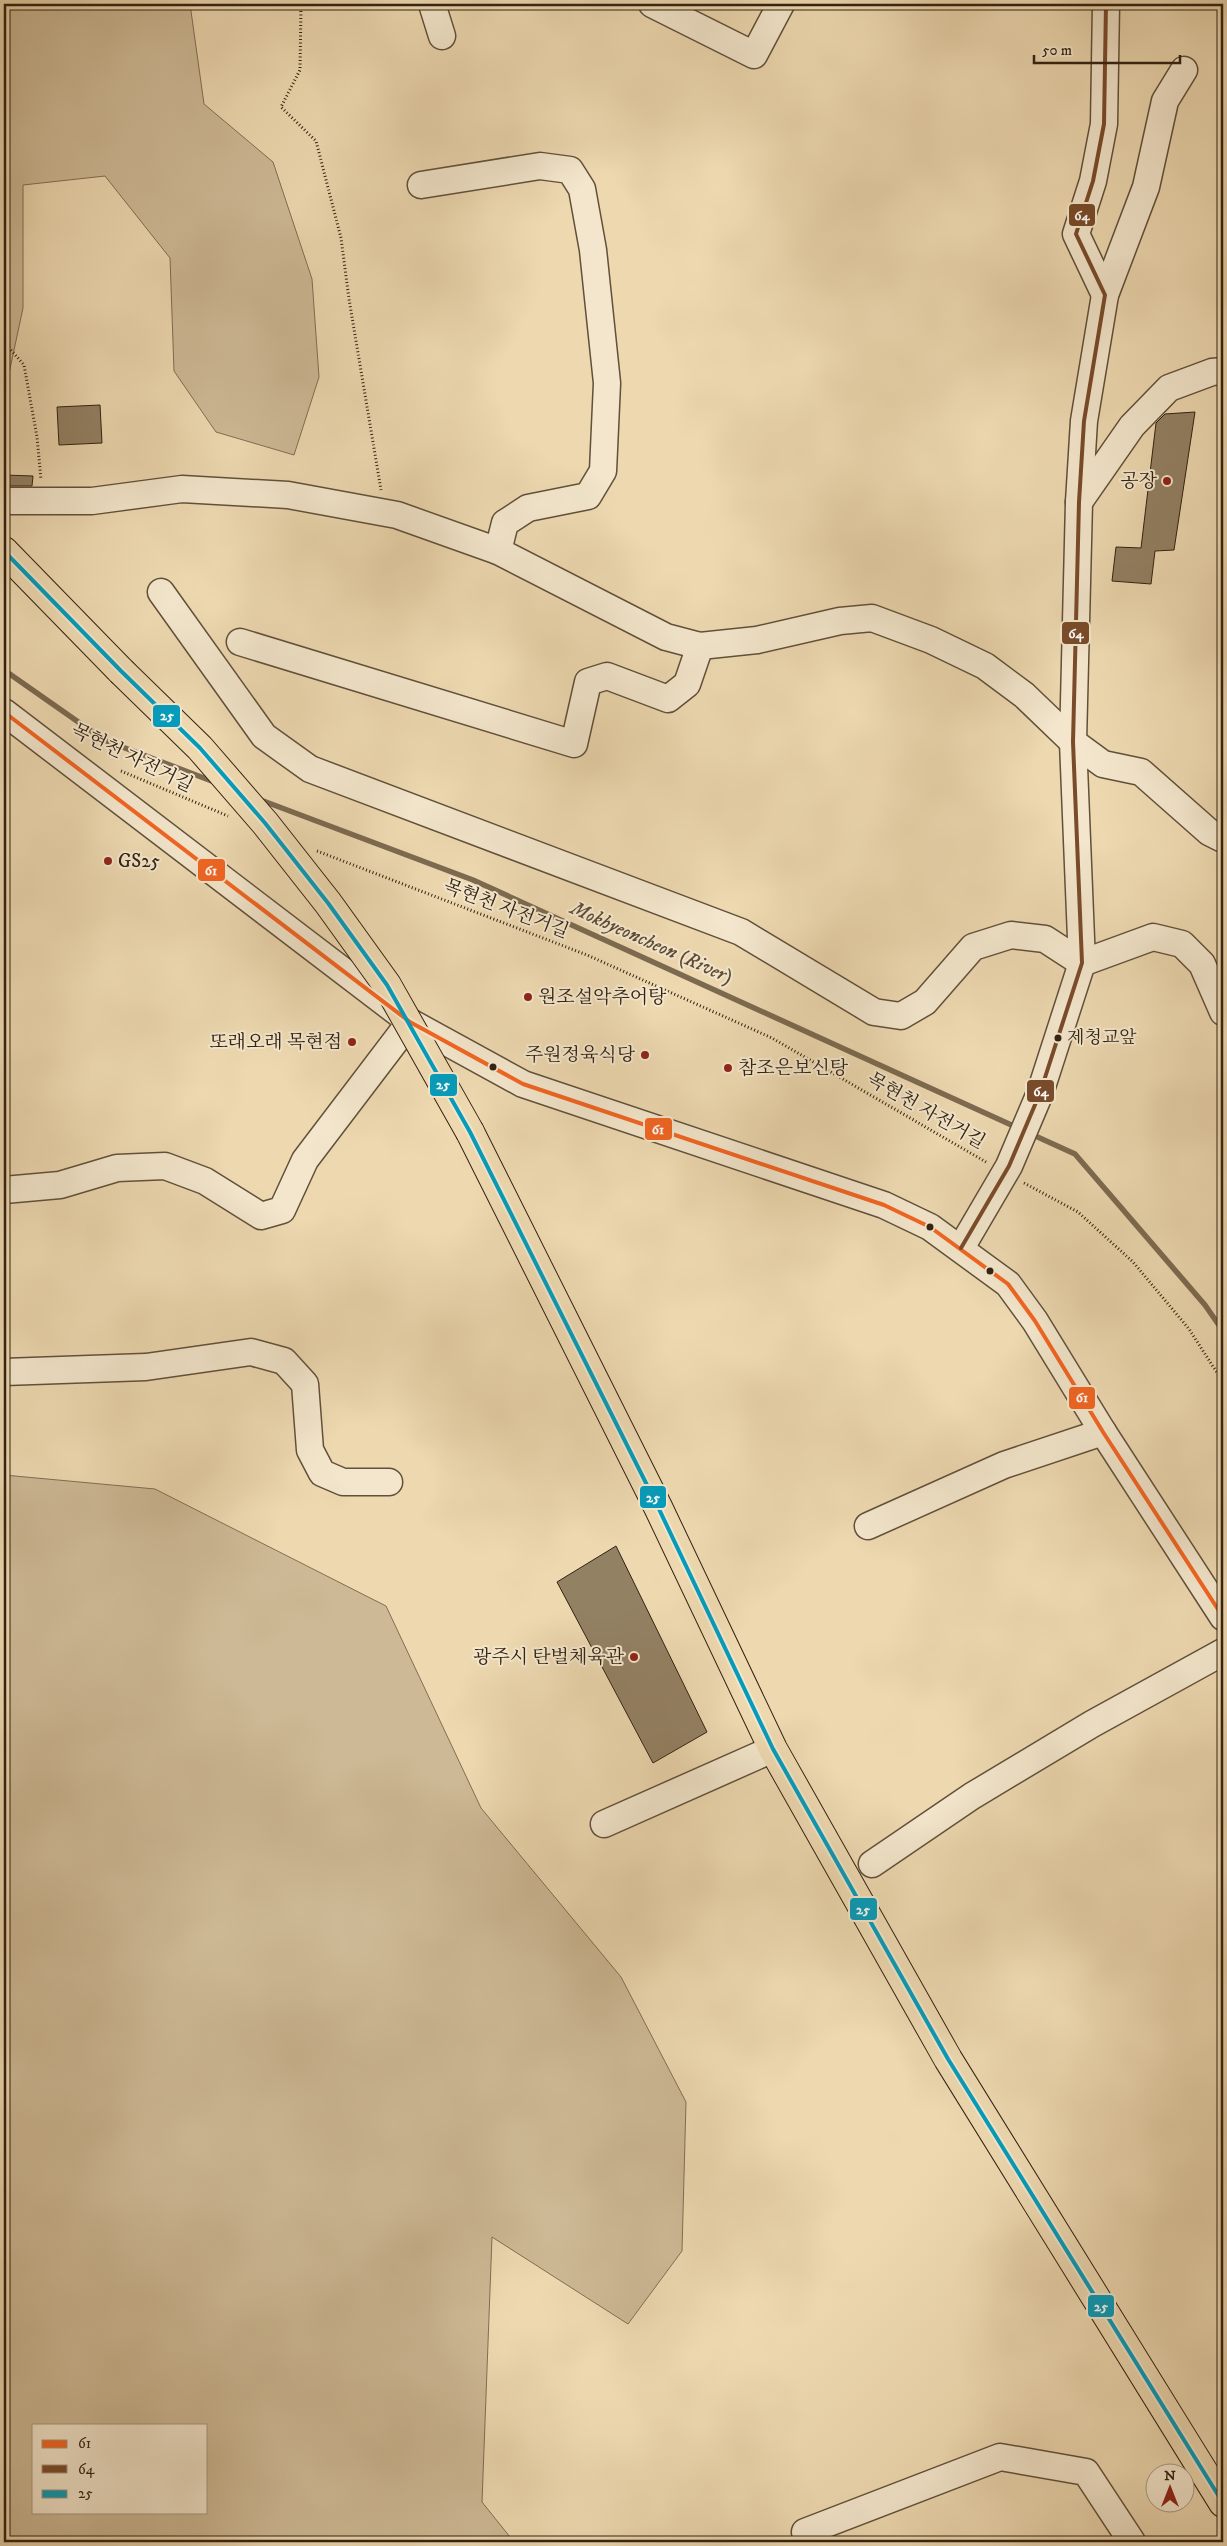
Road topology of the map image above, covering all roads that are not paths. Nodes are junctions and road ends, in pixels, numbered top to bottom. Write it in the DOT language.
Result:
graph roads {
  1 [pos="432,4"];
  2 [pos="652,4"];
  3 [pos="781,4"];
  4 [pos="1106,4"];
  5 [pos="442,36"];
  6 [pos="1184,70"];
  7 [pos="421,184"];
  8 [pos="1105,296"];
  9 [pos="1223,371"];
  10 [pos="4,501"];
  11 [pos="1079,502"];
  12 [pos="4,551"];
  13 [pos="498,551"];
  14 [pos="161,592"];
  15 [pos="240,642"];
  16 [pos="700,646"];
  17 [pos="4,712"];
  18 [pos="1073,742"];
  19 [pos="1223,839"];
  20 [pos="1082,963"];
  21 [pos="1223,1012"];
  22 [pos="410,1022"];
  23 [pos="4,1190"];
  24 [pos="961,1248"];
  25 [pos="4,1372"];
  26 [pos="1103,1432"];
  27 [pos="389,1482"];
  28 [pos="868,1526"];
  29 [pos="1223,1617"];
  30 [pos="1223,1652"];
  31 [pos="773,1749"];
  32 [pos="604,1824"];
  33 [pos="872,1864"];
  34 [pos="1223,2503"];
  35 [pos="805,2532"];
  36 [pos="1132,2542"];
  1 -- 5 [label="street"];
  2 -- 3 [label="street"];
  4 -- 8 [label="street"];
  6 -- 8 [label="street"];
  7 -- 13 [label="street"];
  8 -- 11 [label="street"];
  9 -- 11 [label="street"];
  10 -- 13 [label="street"];
  11 -- 18 [label="street"];
  12 -- 31 [label="main road, bridge"];
  13 -- 16 [label="street"];
  14 -- 20 [label="street"];
  15 -- 16 [label="street"];
  16 -- 18 [label="street"];
  17 -- 22 [label="street"];
  18 -- 19 [label="street"];
  18 -- 20 [label="street"];
  20 -- 21 [label="street"];
  20 -- 24 [label="street"];
  22 -- 23 [label="street"];
  22 -- 24 [label="street"];
  24 -- 26 [label="street"];
  25 -- 27 [label="street"];
  26 -- 28 [label="street"];
  26 -- 29 [label="street"];
  30 -- 33 [label="street"];
  31 -- 32 [label="street"];
  31 -- 34 [label="main road"];
  35 -- 36 [label="street"];
}
